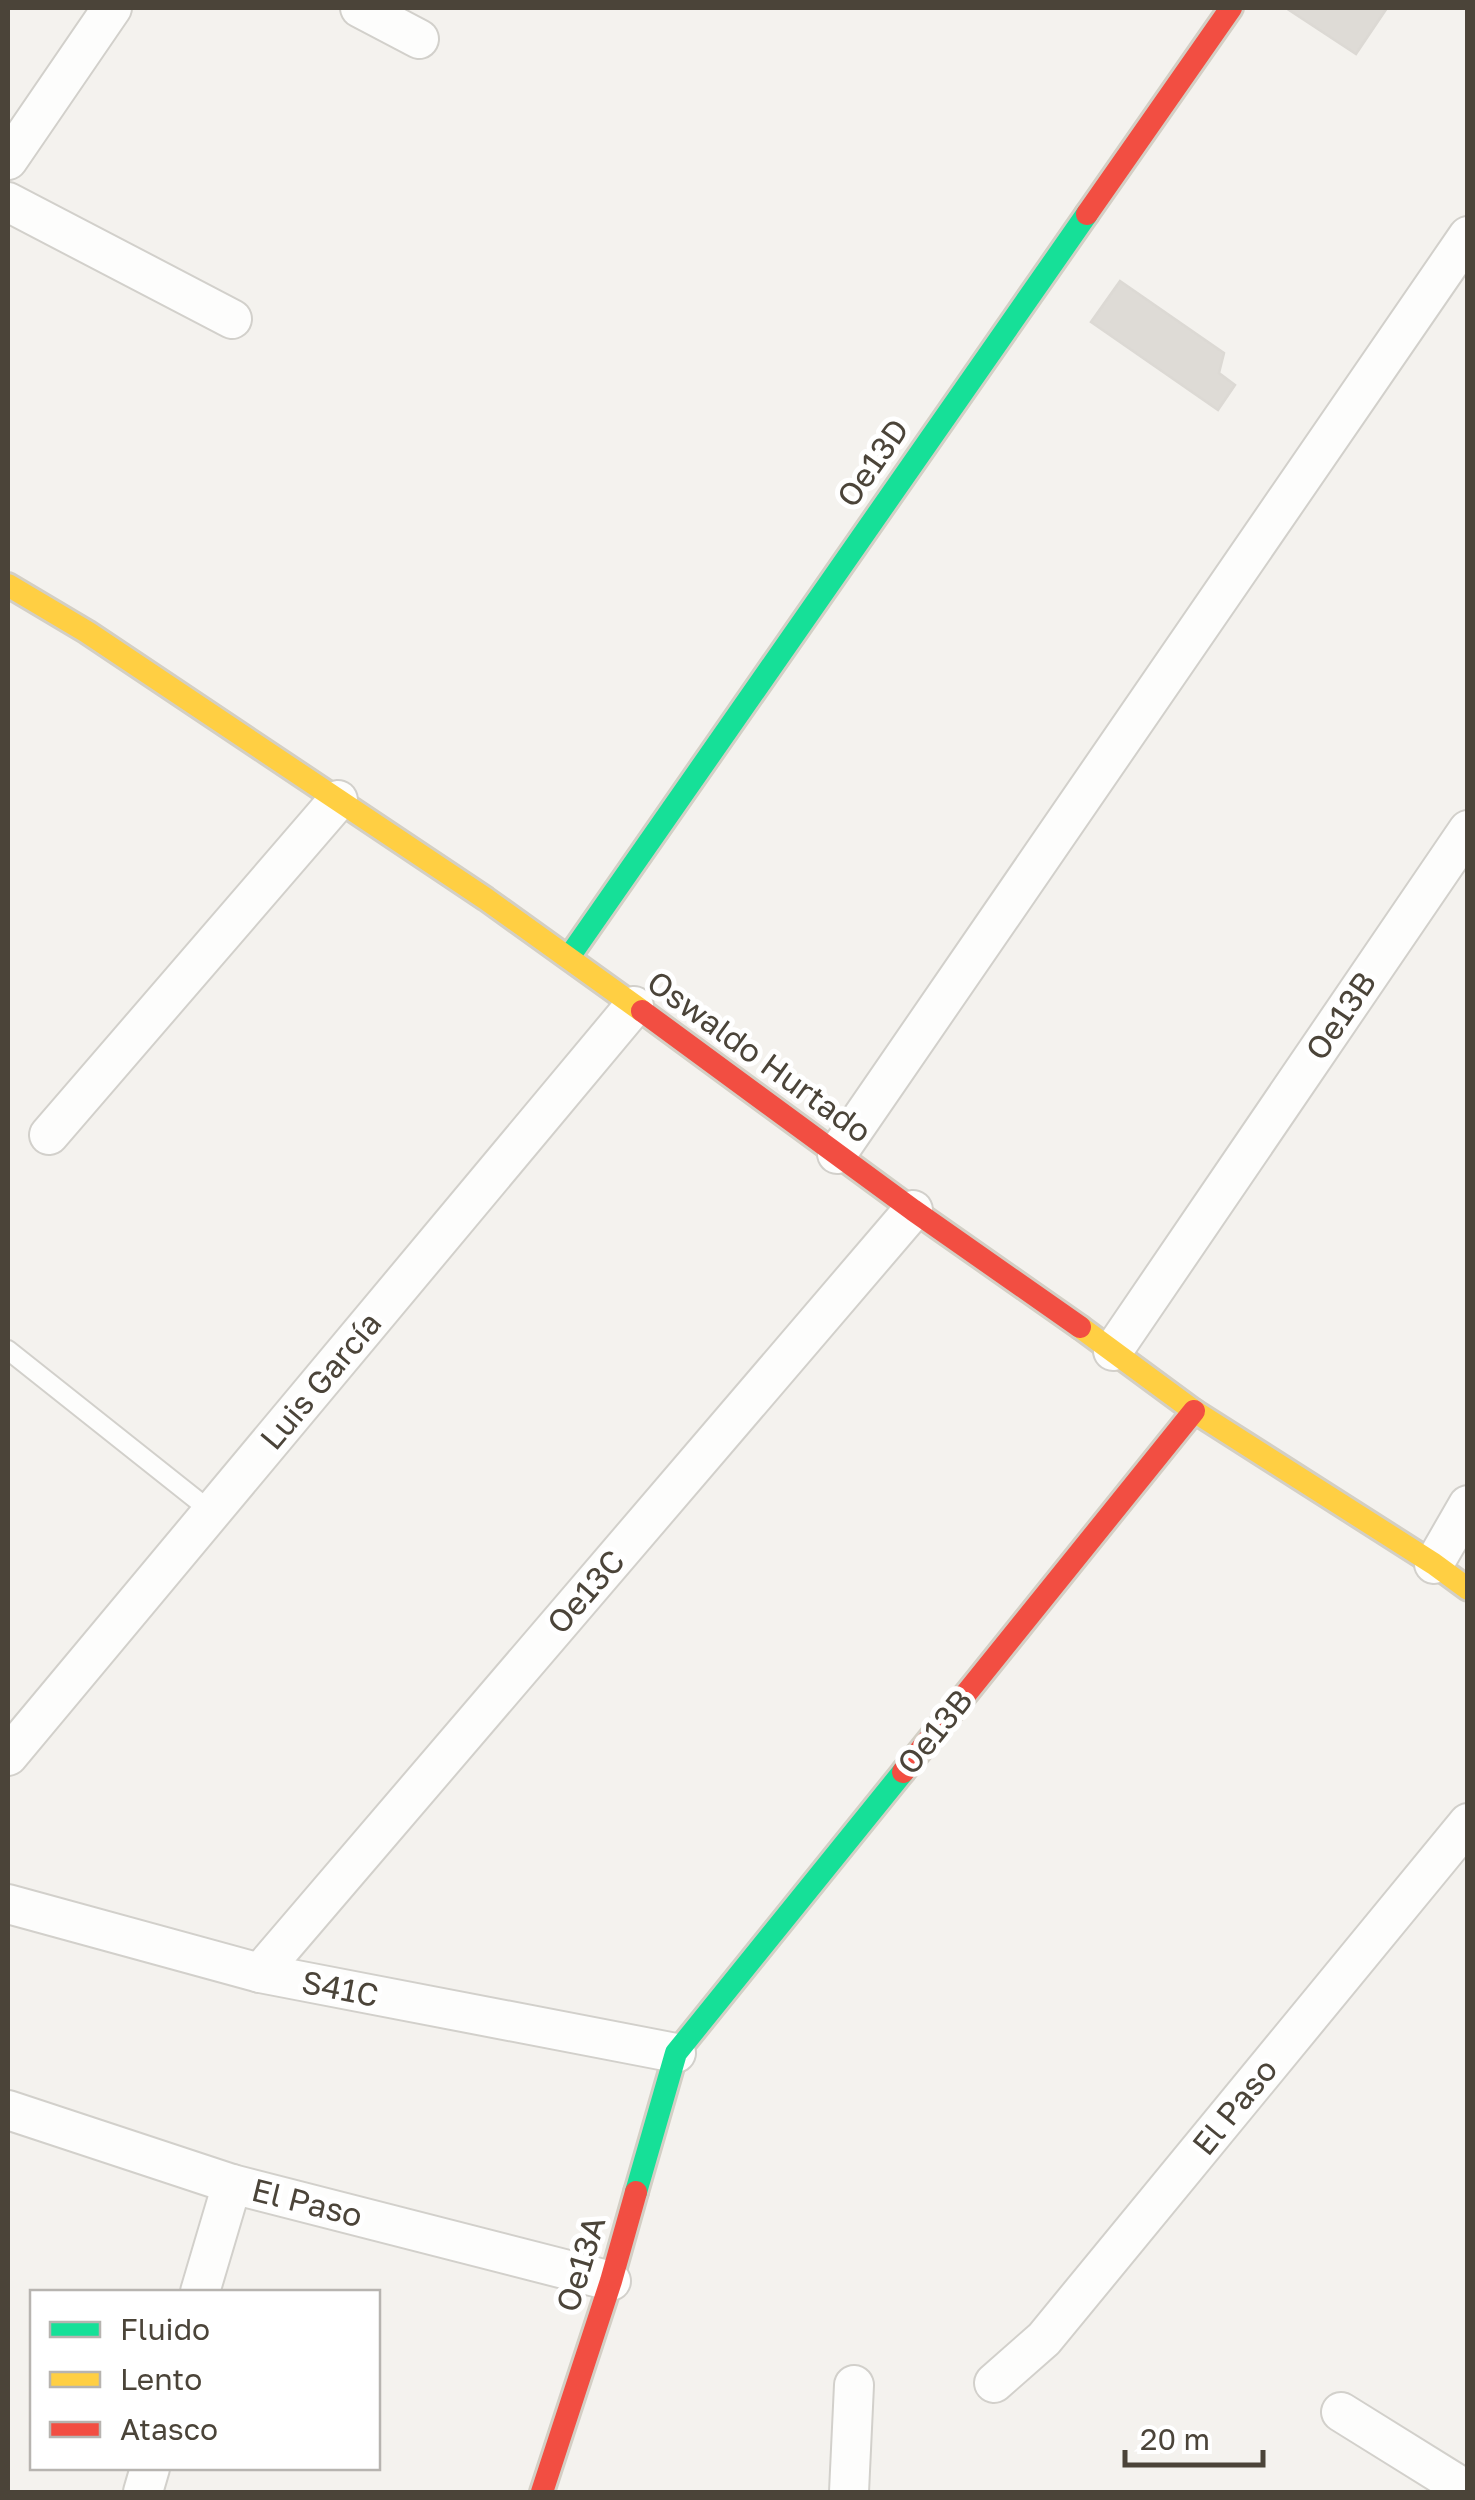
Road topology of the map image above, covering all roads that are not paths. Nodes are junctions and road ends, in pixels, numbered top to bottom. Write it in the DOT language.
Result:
graph roads {
  1 [pos="112,8"];
  2 [pos="360,8"];
  3 [pos="1231,8"];
  4 [pos="419,39"];
  5 [pos="8,160"];
  6 [pos="8,202"];
  7 [pos="1468,236"];
  8 [pos="232,320"];
  9 [pos="8,585"];
  10 [pos="338,800"];
  11 [pos="1468,830"];
  12 [pos="569,957"];
  13 [pos="634,1006"];
  14 [pos="48,1135"];
  15 [pos="837,1154"];
  16 [pos="913,1210"];
  17 [pos="8,1350"];
  18 [pos="1112,1351"];
  19 [pos="1194,1411"];
  20 [pos="1468,1505"];
  21 [pos="212,1512"];
  22 [pos="1434,1564"];
  23 [pos="1468,1589"];
  24 [pos="8,1756"];
  25 [pos="1468,1824"];
  26 [pos="8,1904"];
  27 [pos="260,1974"];
  28 [pos="676,2053"];
  29 [pos="8,2110"];
  30 [pos="232,2184"];
  31 [pos="612,2281"];
  32 [pos="201,2290"];
  33 [pos="994,2382"];
  34 [pos="854,2385"];
  35 [pos="1341,2412"];
  36 [pos="1468,2491"];
  37 [pos="542,2492"];
  38 [pos="849,2492"];
  1 -- 5 [label="street"];
  2 -- 4 [label="street"];
  3 -- 12 [label="street, Oe13D"];
  6 -- 8 [label="street"];
  7 -- 15 [label="street"];
  9 -- 10 [label="street, Oswaldo Hurtado"];
  10 -- 12 [label="street, Oswaldo Hurtado"];
  10 -- 14 [label="street"];
  11 -- 18 [label="street, Oe13B"];
  12 -- 13 [label="street, Oswaldo Hurtado"];
  13 -- 15 [label="street, Oswaldo Hurtado"];
  13 -- 21 [label="street, Luis García"];
  15 -- 16 [label="street, Oswaldo Hurtado"];
  16 -- 18 [label="street, Oswaldo Hurtado"];
  16 -- 27 [label="street, Oe13C"];
  17 -- 21 [label="lane"];
  18 -- 19 [label="street, Oswaldo Hurtado"];
  19 -- 22 [label="street, Oswaldo Hurtado"];
  19 -- 28 [label="street, Oe13B"];
  20 -- 22 [label="street"];
  21 -- 24 [label="street, Luis García"];
  22 -- 23 [label="street, Oswaldo Hurtado"];
  25 -- 33 [label="street, El Paso"];
  26 -- 27 [label="street, S41C"];
  27 -- 28 [label="street, S41C"];
  28 -- 31 [label="street, Oe13A"];
  29 -- 30 [label="street, El Paso"];
  30 -- 31 [label="street, El Paso"];
  30 -- 32 [label="street"];
  31 -- 37 [label="street, Oe13A"];
  34 -- 38 [label="street"];
  35 -- 36 [label="street"];
}
